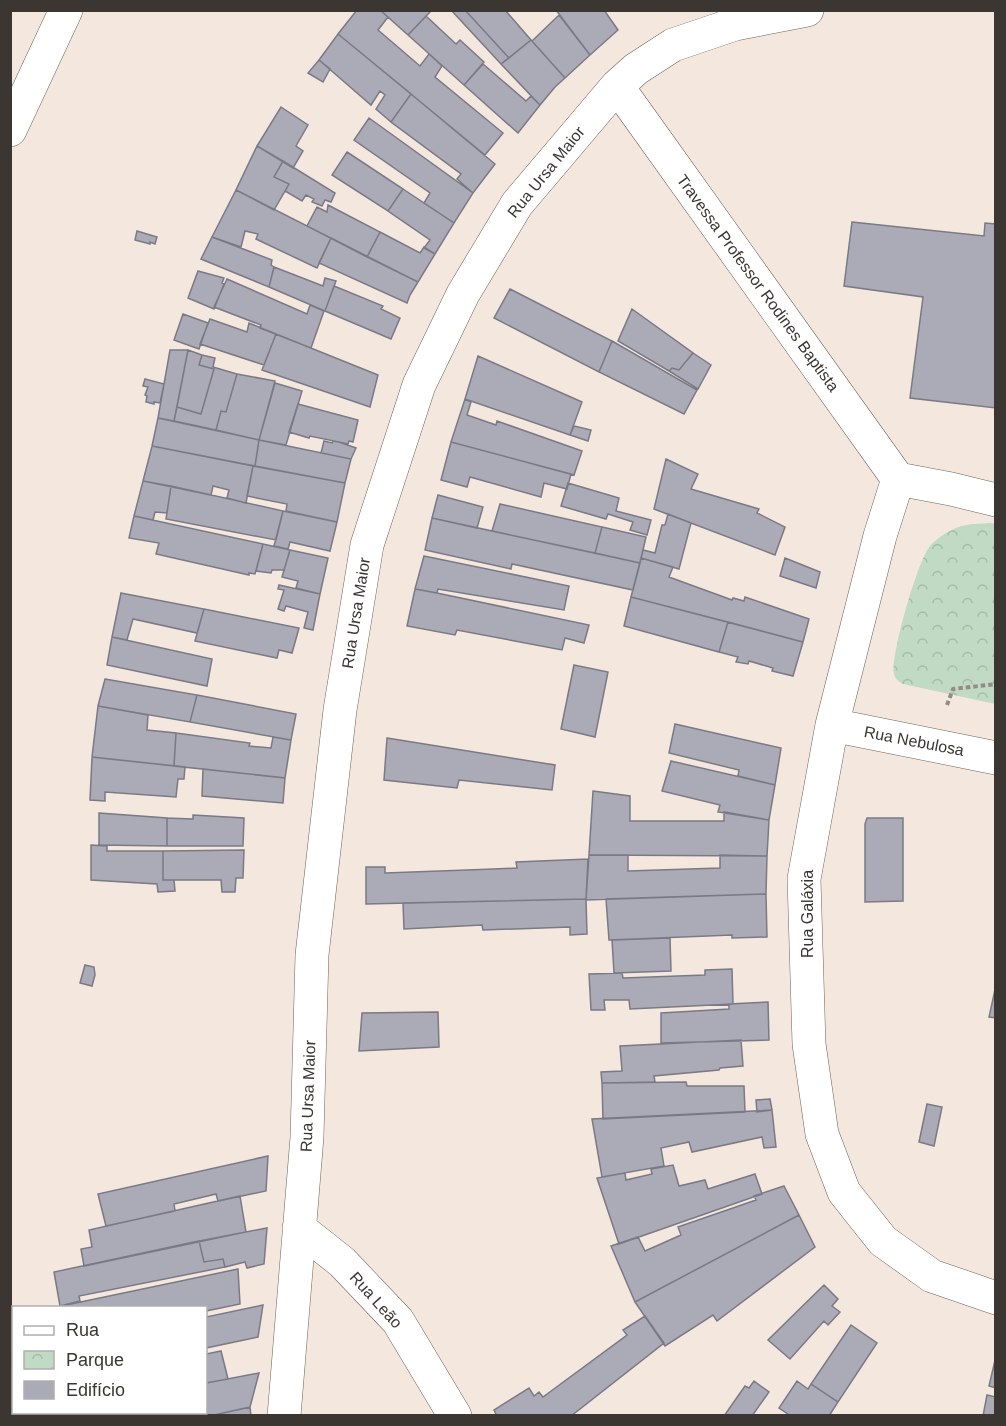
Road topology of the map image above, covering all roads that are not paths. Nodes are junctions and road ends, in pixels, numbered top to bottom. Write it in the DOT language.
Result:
graph roads {
  1 [pos="66,10"];
  2 [pos="807,10"];
  3 [pos="617,86"];
  4 [pos="10,130"];
  5 [pos="898,480"];
  6 [pos="996,500"];
  7 [pos="832,725"];
  8 [pos="996,758"];
  9 [pos="299,1228"];
  10 [pos="996,1298"];
  11 [pos="284,1416"];
  12 [pos="454,1416"];
  1 -- 4 [label="street"];
  2 -- 3 [label="street, Rua Ursa Maior"];
  3 -- 5 [label="street, Travessa Professor Rodines Baptista"];
  3 -- 9 [label="street, Rua Ursa Maior"];
  5 -- 6 [label="street"];
  5 -- 7 [label="street, Rua Galáxia"];
  7 -- 8 [label="street, Rua Nebulosa"];
  7 -- 10 [label="street, Rua Galáxia"];
  9 -- 11 [label="street, Rua Ursa Maior"];
  9 -- 12 [label="street, Rua Leão"];
}
